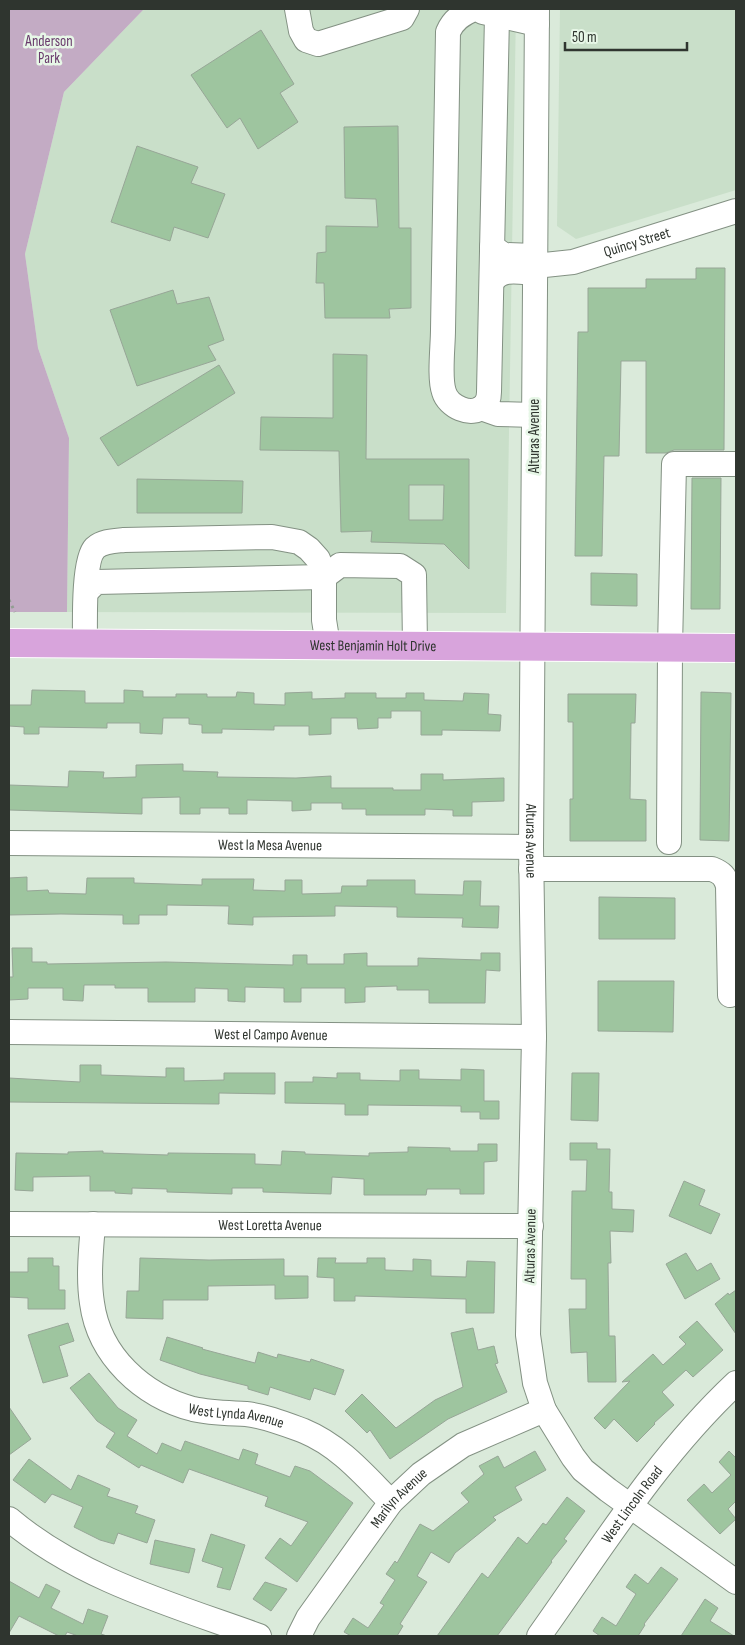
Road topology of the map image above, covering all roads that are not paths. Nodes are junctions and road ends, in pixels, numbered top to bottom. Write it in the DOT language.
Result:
graph roads {
  1 [pos="297,9"];
  2 [pos="408,9"];
  3 [pos="474,9"];
  4 [pos="496,16"];
  5 [pos="537,16"];
  6 [pos="736,211"];
  7 [pos="492,247"];
  8 [pos="535,265"];
  9 [pos="492,282"];
  10 [pos="481,408"];
  11 [pos="534,415"];
  12 [pos="736,464"];
  13 [pos="324,577"];
  14 [pos="87,591"];
  15 [pos="9,643"];
  16 [pos="85,644"];
  17 [pos="328,645"];
  18 [pos="415,646"];
  19 [pos="533,647"];
  20 [pos="670,648"];
  21 [pos="736,648"];
  22 [pos="669,842"];
  23 [pos="9,843"];
  24 [pos="531,858"];
  25 [pos="730,995"];
  26 [pos="9,1032"];
  27 [pos="534,1036"];
  28 [pos="9,1224"];
  29 [pos="93,1224"];
  30 [pos="531,1226"];
  31 [pos="736,1382"];
  32 [pos="544,1410"];
  33 [pos="391,1502"];
  34 [pos="631,1506"];
  35 [pos="9,1519"];
  36 [pos="736,1582"];
  37 [pos="259,1636"];
  38 [pos="299,1636"];
  39 [pos="539,1636"];
  1 -- 2 [label="street"];
  3 -- 4 [label="street"];
  3 -- 10 [label="street"];
  4 -- 5 [label="street"];
  4 -- 7 [label="street"];
  5 -- 8 [label="street, Alturas Avenue"];
  6 -- 8 [label="street, Quincy Street"];
  7 -- 8 [label="street"];
  7 -- 9 [label="street"];
  8 -- 9 [label="street"];
  8 -- 11 [label="street, Alturas Avenue"];
  9 -- 10 [label="street"];
  10 -- 11 [label="street"];
  11 -- 19 [label="street, Alturas Avenue"];
  12 -- 20 [label="street"];
  13 -- 14 [label="street"];
  13 -- 14 [label="street"];
  13 -- 17 [label="street"];
  13 -- 18 [label="street"];
  14 -- 16 [label="street"];
  15 -- 16 [label="main road, West Benjamin Holt Drive"];
  16 -- 17 [label="main road, West Benjamin Holt Drive"];
  17 -- 18 [label="main road, West Benjamin Holt Drive"];
  18 -- 19 [label="main road, West Benjamin Holt Drive"];
  19 -- 20 [label="main road, West Benjamin Holt Drive"];
  19 -- 24 [label="street, Alturas Avenue"];
  20 -- 21 [label="main road, West Benjamin Holt Drive"];
  20 -- 22 [label="street"];
  23 -- 24 [label="street, West la Mesa Avenue"];
  24 -- 25 [label="street, West la Mesa Avenue"];
  24 -- 27 [label="street, Alturas Avenue"];
  26 -- 27 [label="street, West el Campo Avenue"];
  27 -- 30 [label="street, Alturas Avenue"];
  28 -- 29 [label="street, West Loretta Avenue"];
  29 -- 30 [label="street, West Loretta Avenue"];
  29 -- 33 [label="street, West Lynda Avenue"];
  30 -- 32 [label="street, Alturas Avenue"];
  31 -- 34 [label="street, West Lincoln Road"];
  32 -- 33 [label="street, Marilyn Avenue"];
  32 -- 34 [label="street, Alturas Avenue"];
  33 -- 38 [label="street, Marilyn Avenue"];
  34 -- 36 [label="street, Alturas Avenue"];
  34 -- 39 [label="street, West Lincoln Road"];
  35 -- 37 [label="street"];
}
